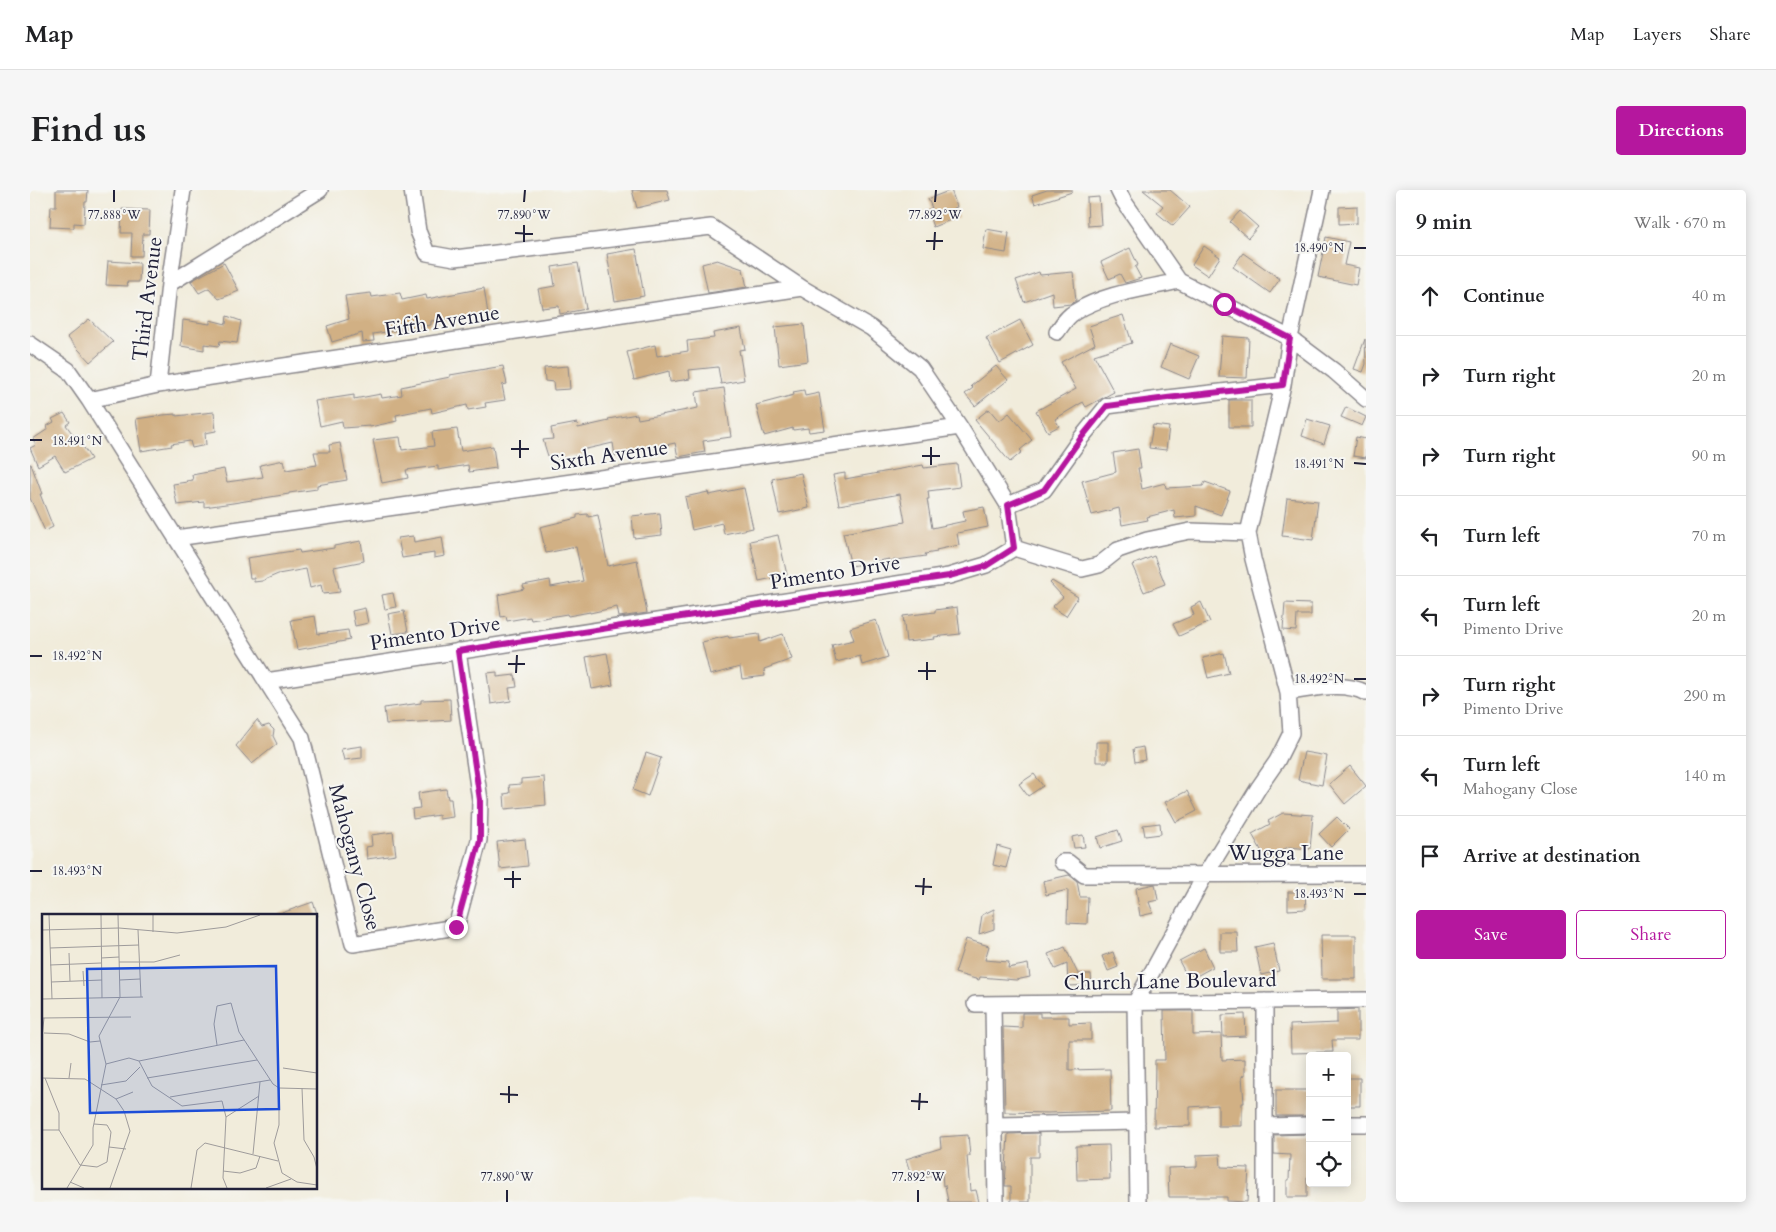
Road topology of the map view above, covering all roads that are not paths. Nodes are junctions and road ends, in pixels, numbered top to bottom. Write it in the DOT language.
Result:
graph roads {
  1 [pos="183,190"];
  2 [pos="320,190"];
  3 [pos="412,190"];
  4 [pos="1118,190"];
  5 [pos="1322,190"];
  6 [pos="1179,281"];
  7 [pos="169,284"];
  8 [pos="802,288"];
  9 [pos="1057,332"];
  10 [pos="1290,338"];
  11 [pos="30,344"];
  12 [pos="158,385"];
  13 [pos="1283,385"];
  14 [pos="1366,399"];
  15 [pos="89,400"];
  16 [pos="960,427"];
  17 [pos="1008,505"];
  18 [pos="1248,533"];
  19 [pos="176,538"];
  20 [pos="1014,548"];
  21 [pos="458,651"];
  22 [pos="266,681"];
  23 [pos="1288,692"];
  24 [pos="1366,693"];
  25 [pos="1062,862"];
  26 [pos="1205,874"];
  27 [pos="1366,874"];
  28 [pos="1366,1000"];
  29 [pos="1265,1001"];
  30 [pos="1135,1002"];
  31 [pos="974,1004"];
  32 [pos="993,1004"];
  33 [pos="1137,1122"];
  34 [pos="1351,1124"];
  35 [pos="1366,1124"];
  36 [pos="995,1125"];
  37 [pos="1306,1125"];
  38 [pos="1265,1126"];
  39 [pos="996,1202"];
  40 [pos="1138,1202"];
  41 [pos="1265,1202"];
  1 -- 7 [label="street, Third Avenue"];
  2 -- 7 [label="street"];
  3 -- 8 [label="street"];
  4 -- 6 [label="street"];
  5 -- 10 [label="street"];
  6 -- 9 [label="street"];
  6 -- 10 [label="street"];
  7 -- 12 [label="street, Third Avenue"];
  8 -- 12 [label="street, Fifth Avenue"];
  8 -- 16 [label="street"];
  10 -- 13 [label="street"];
  10 -- 14 [label="street"];
  11 -- 15 [label="street"];
  12 -- 15 [label="street, Fifth Avenue"];
  13 -- 17 [label="street"];
  13 -- 18 [label="street"];
  15 -- 19 [label="street"];
  16 -- 17 [label="street"];
  16 -- 19 [label="street, Sixth Avenue"];
  17 -- 20 [label="street"];
  18 -- 20 [label="street"];
  18 -- 23 [label="street"];
  19 -- 22 [label="street"];
  20 -- 21 [label="street, Pimento Drive"];
  21 -- 22 [label="street, Pimento Drive"];
  21 -- 22 [label="street, Mahogany Close"];
  23 -- 24 [label="street"];
  23 -- 26 [label="street"];
  25 -- 26 [label="street, Wugga Lane"];
  26 -- 27 [label="street, Wugga Lane"];
  26 -- 30 [label="street"];
  28 -- 29 [label="street, Church Lane Boulevard"];
  29 -- 30 [label="street, Church Lane Boulevard"];
  29 -- 38 [label="street"];
  30 -- 32 [label="street, Church Lane Boulevard"];
  30 -- 33 [label="street"];
  31 -- 32 [label="street, Church Lane Boulevard"];
  32 -- 36 [label="street"];
  33 -- 36 [label="street"];
  33 -- 40 [label="street"];
  34 -- 35 [label="street"];
  36 -- 39 [label="street"];
  37 -- 38 [label="street"];
  38 -- 41 [label="street"];
}
